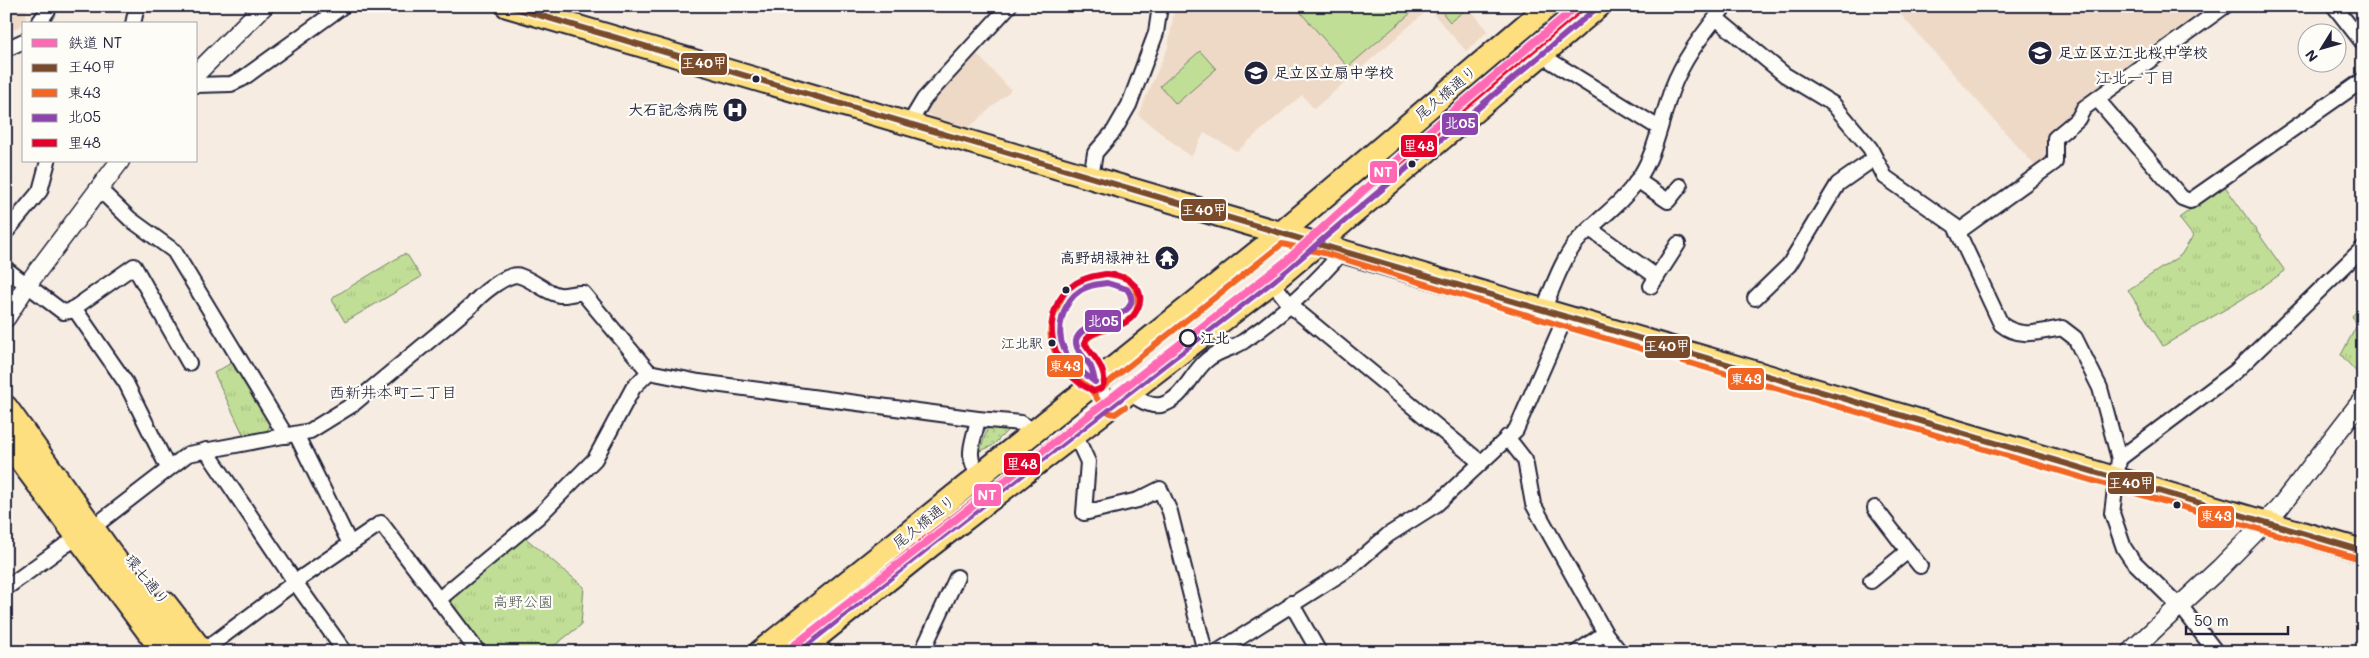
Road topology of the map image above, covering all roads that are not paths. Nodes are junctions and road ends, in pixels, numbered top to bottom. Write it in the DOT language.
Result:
graph roads {
  1 [pos="48,6"];
  2 [pos="137,6"];
  3 [pos="264,6"];
  4 [pos="343,6"];
  5 [pos="508,6"];
  6 [pos="1009,6"];
  7 [pos="1160,6"];
  8 [pos="1548,6"];
  9 [pos="1600,6"];
  10 [pos="1725,6"];
  11 [pos="2225,6"];
  12 [pos="2334,6"];
  13 [pos="1716,18"];
  14 [pos="39,22"];
  15 [pos="133,22"];
  16 [pos="22,42"];
  17 [pos="2363,43"];
  18 [pos="6,49"];
  19 [pos="1541,55"];
  20 [pos="198,72"];
  21 [pos="2363,80"];
  22 [pos="198,85"];
  23 [pos="2097,99"];
  24 [pos="909,124"];
  25 [pos="1659,128"];
  26 [pos="1875,158"];
  27 [pos="48,162"];
  28 [pos="119,162"];
  29 [pos="1091,177"];
  30 [pos="1638,180"];
  31 [pos="1680,186"];
  32 [pos="98,188"];
  33 [pos="1590,229"];
  34 [pos="6,232"];
  35 [pos="1958,232"];
  36 [pos="1280,234"];
  37 [pos="1319,244"];
  38 [pos="1678,244"];
  39 [pos="2363,248"];
  40 [pos="1343,251"];
  41 [pos="6,269"];
  42 [pos="1272,282"];
  43 [pos="26,285"];
  44 [pos="1755,298"];
  45 [pos="1291,306"];
  46 [pos="74,308"];
  47 [pos="1543,311"];
  48 [pos="6,318"];
  49 [pos="1565,318"];
  50 [pos="189,363"];
  51 [pos="649,372"];
  52 [pos="1095,382"];
  53 [pos="1121,399"];
  54 [pos="2363,399"];
  55 [pos="6,407"];
  56 [pos="978,419"];
  57 [pos="1035,432"];
  58 [pos="1075,434"];
  59 [pos="291,435"];
  60 [pos="1507,437"];
  61 [pos="6,441"];
  62 [pos="206,450"];
  63 [pos="1480,462"];
  64 [pos="168,468"];
  65 [pos="2118,469"];
  66 [pos="980,477"];
  67 [pos="1875,508"];
  68 [pos="2266,522"];
  69 [pos="82,526"];
  70 [pos="350,544"];
  71 [pos="2363,551"];
  72 [pos="1908,552"];
  73 [pos="1920,566"];
  74 [pos="957,577"];
  75 [pos="1871,581"];
  76 [pos="294,582"];
  77 [pos="6,588"];
  78 [pos="438,600"];
  79 [pos="1291,603"];
  80 [pos="2178,607"];
  81 [pos="1605,633"];
  82 [pos="152,635"];
  83 [pos="811,649"];
  84 [pos="164,652"];
  85 [pos="182,652"];
  86 [pos="203,652"];
  87 [pos="345,652"];
  88 [pos="478,652"];
  89 [pos="760,652"];
  90 [pos="922,652"];
  91 [pos="1205,652"];
  92 [pos="1217,652"];
  93 [pos="1320,652"];
  94 [pos="1577,652"];
  95 [pos="1620,652"];
  96 [pos="2130,652"];
  97 [pos="2216,652"];
  1 -- 14 [label="street"];
  2 -- 15 [label="street"];
  3 -- 20 [label="street"];
  4 -- 22 [label="street"];
  5 -- 24 [label="main road"];
  6 -- 24 [label="street"];
  7 -- 29 [label="street"];
  8 -- 36 [label="main road, 尾久橋通り"];
  9 -- 19 [label="main road, 尾久橋通り"];
  10 -- 13 [label="street"];
  11 -- 23 [label="street"];
  12 -- 17 [label="street"];
  13 -- 25 [label="street"];
  13 -- 26 [label="street"];
  16 -- 18 [label="street"];
  19 -- 25 [label="street"];
  19 -- 37 [label="main road, 尾久橋通り"];
  21 -- 23 [label="street"];
  23 -- 35 [label="street"];
  24 -- 29 [label="main road"];
  25 -- 30 [label="street"];
  26 -- 35 [label="street"];
  26 -- 44 [label="street"];
  27 -- 34 [label="street"];
  28 -- 32 [label="street"];
  29 -- 36 [label="main road"];
  30 -- 31 [label="street"];
  30 -- 33 [label="street"];
  32 -- 43 [label="street"];
  32 -- 59 [label="street"];
  33 -- 38 [label="street"];
  33 -- 47 [label="street"];
  35 -- 65 [label="street"];
  36 -- 37 [label="main road"];
  36 -- 52 [label="main road, 尾久橋通り"];
  37 -- 40 [label="main road"];
  37 -- 42 [label="main road, 尾久橋通り"];
  39 -- 65 [label="street"];
  40 -- 45 [label="street"];
  40 -- 47 [label="main road"];
  41 -- 43 [label="street"];
  42 -- 45 [label="street"];
  42 -- 53 [label="main road, 尾久橋通り"];
  43 -- 46 [label="street"];
  43 -- 48 [label="street"];
  45 -- 53 [label="street"];
  45 -- 63 [label="street"];
  46 -- 50 [label="street"];
  46 -- 64 [label="street"];
  47 -- 49 [label="main road"];
  49 -- 60 [label="street"];
  49 -- 65 [label="main road"];
  51 -- 56 [label="street"];
  51 -- 59 [label="street"];
  51 -- 78 [label="street"];
  52 -- 53 [label="street"];
  52 -- 57 [label="main road, 尾久橋通り"];
  53 -- 58 [label="main road, 尾久橋通り"];
  54 -- 68 [label="street"];
  55 -- 69 [label="main road, 環七通り"];
  56 -- 57 [label="street"];
  56 -- 66 [label="street"];
  57 -- 66 [label="main road, 尾久橋通り"];
  58 -- 83 [label="main road, 尾久橋通り"];
  58 -- 91 [label="street"];
  59 -- 62 [label="street"];
  59 -- 70 [label="street"];
  60 -- 63 [label="street"];
  60 -- 81 [label="street"];
  61 -- 69 [label="main road, 環七通り"];
  62 -- 64 [label="street"];
  62 -- 76 [label="street"];
  63 -- 79 [label="street"];
  64 -- 69 [label="street"];
  65 -- 68 [label="main road"];
  65 -- 80 [label="street"];
  66 -- 89 [label="main road, 尾久橋通り"];
  67 -- 72 [label="street"];
  68 -- 71 [label="main road"];
  68 -- 80 [label="street"];
  69 -- 77 [label="street"];
  69 -- 82 [label="main road, 環七通り"];
  69 -- 82 [label="main road, 環七通り"];
  69 -- 86 [label="main road, 環七通り"];
  70 -- 76 [label="street"];
  70 -- 78 [label="street"];
  72 -- 73 [label="street"];
  72 -- 75 [label="street"];
  74 -- 90 [label="street"];
  76 -- 86 [label="street"];
  76 -- 87 [label="street"];
  78 -- 88 [label="street"];
  79 -- 92 [label="street"];
  79 -- 93 [label="street"];
  80 -- 96 [label="street"];
  80 -- 97 [label="street"];
  81 -- 94 [label="street"];
  81 -- 95 [label="street"];
  82 -- 84 [label="main road, 環七通り"];
  82 -- 85 [label="main road, 環七通り"];
}
